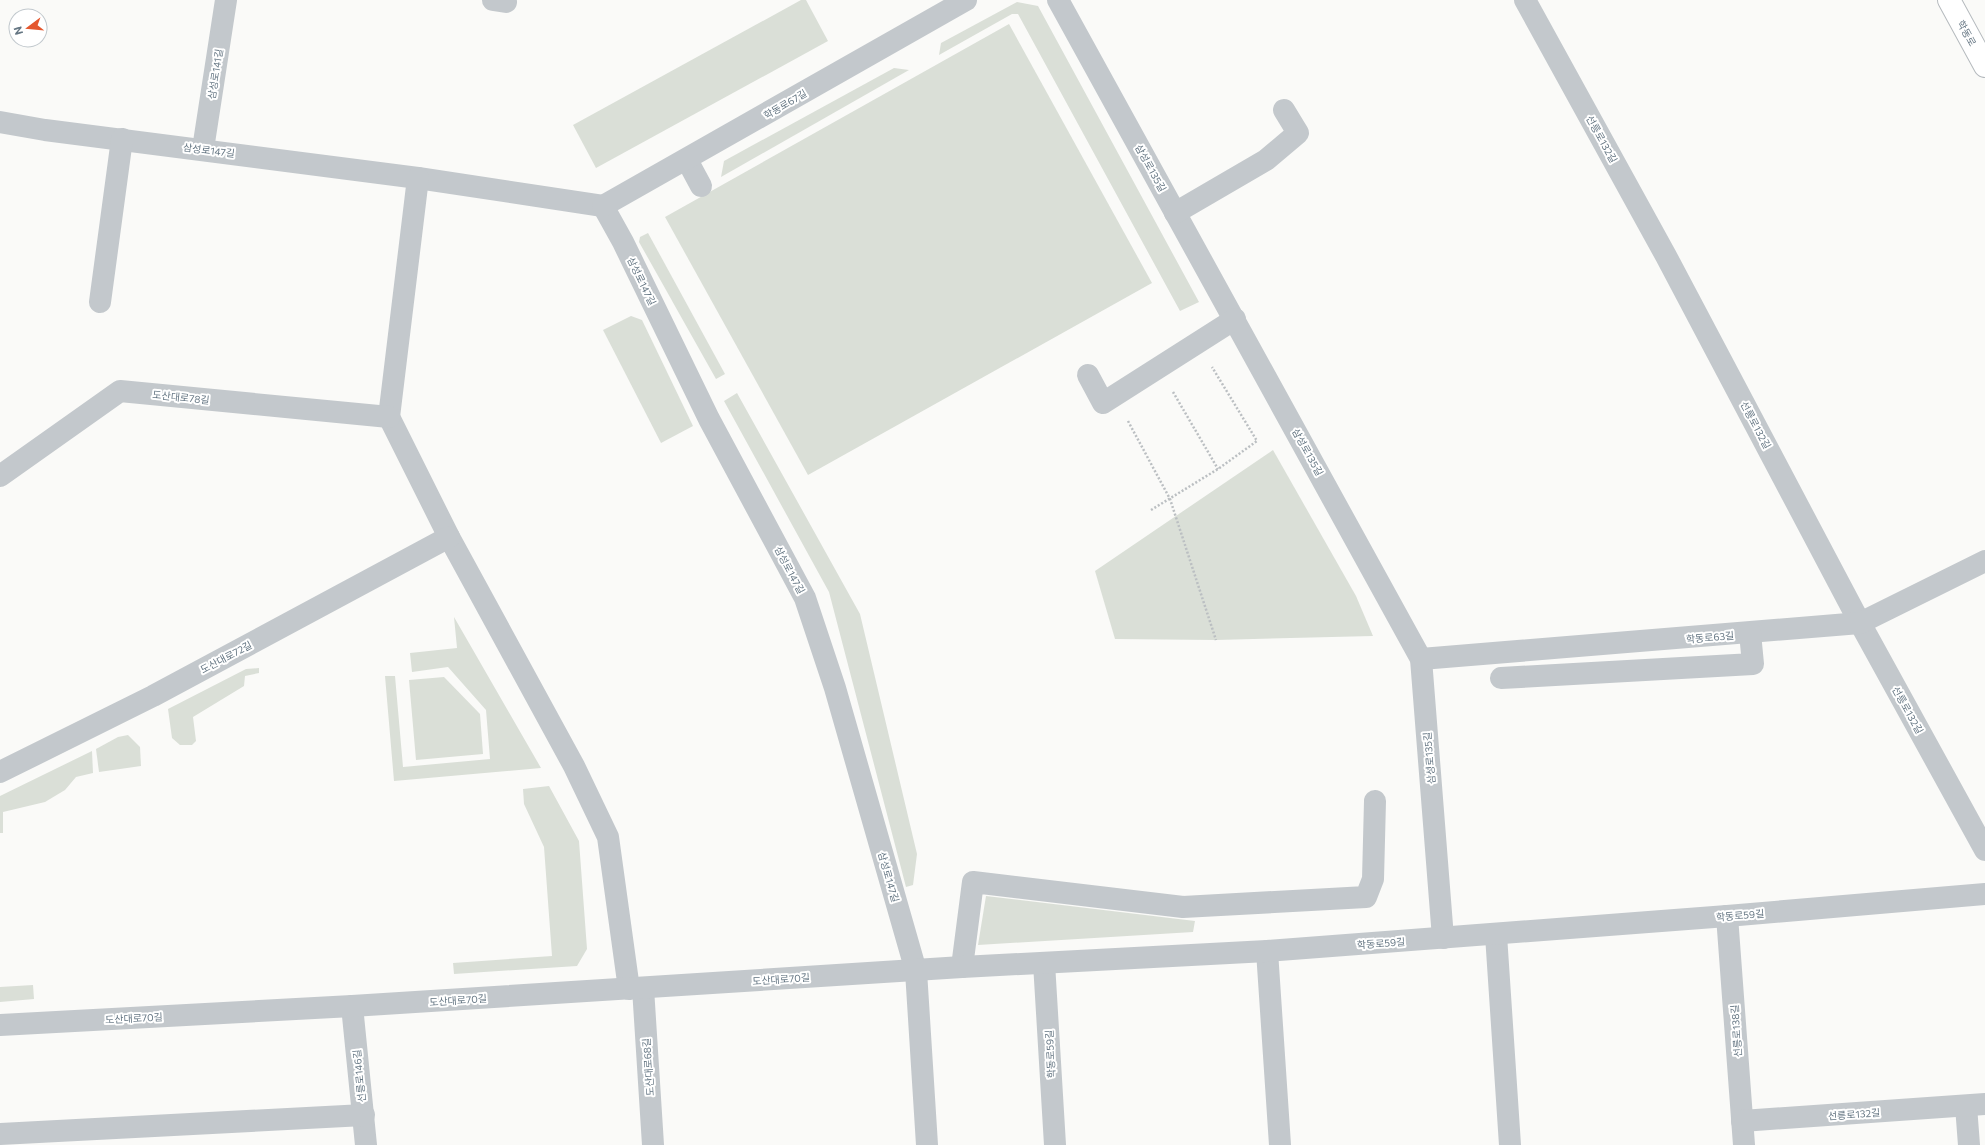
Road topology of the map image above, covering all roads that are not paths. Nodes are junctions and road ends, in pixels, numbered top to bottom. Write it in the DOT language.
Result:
graph roads {
  1 [pos="226,0"];
  2 [pos="493,0"];
  3 [pos="505,0"];
  4 [pos="966,0"];
  5 [pos="1058,0"];
  6 [pos="1525,0"];
  7 [pos="1948,0"];
  8 [pos="1985,66"];
  9 [pos="1284,110"];
  10 [pos="0,122"];
  11 [pos="122,139"];
  12 [pos="203,149"];
  13 [pos="686,160"];
  14 [pos="418,178"];
  15 [pos="701,186"];
  16 [pos="603,206"];
  17 [pos="1175,213"];
  18 [pos="100,302"];
  19 [pos="1235,320"];
  20 [pos="1088,375"];
  21 [pos="1109,400"];
  22 [pos="389,417"];
  23 [pos="0,476"];
  24 [pos="449,537"];
  25 [pos="1985,561"];
  26 [pos="1860,623"];
  27 [pos="1750,633"];
  28 [pos="1421,659"];
  29 [pos="1502,678"];
  30 [pos="0,772"];
  31 [pos="1375,801"];
  32 [pos="1985,850"];
  33 [pos="1985,894"];
  34 [pos="1727,916"];
  35 [pos="1496,935"];
  36 [pos="1443,938"];
  37 [pos="1267,952"];
  38 [pos="1044,963"];
  39 [pos="962,967"];
  40 [pos="916,971"];
  41 [pos="636,989"];
  42 [pos="352,1006"];
  43 [pos="0,1025"];
  44 [pos="1976,1105"];
  45 [pos="364,1115"];
  46 [pos="1742,1121"];
  47 [pos="0,1134"];
  48 [pos="366,1145"];
  49 [pos="653,1145"];
  50 [pos="927,1145"];
  51 [pos="1055,1145"];
  52 [pos="1280,1145"];
  53 [pos="1510,1145"];
  54 [pos="1744,1145"];
  55 [pos="1969,1145"];
  1 -- 12 [label="street, 삼성로141길"];
  2 -- 3 [label="street"];
  4 -- 13 [label="street, 학동로67길"];
  5 -- 17 [label="street, 삼성로135길"];
  6 -- 26 [label="street, 선릉로132길"];
  7 -- 8 [label="main road, 학동로"];
  9 -- 17 [label="street"];
  10 -- 11 [label="street, 삼성로147길"];
  11 -- 12 [label="street, 삼성로147길"];
  11 -- 18 [label="street"];
  12 -- 14 [label="street, 삼성로147길"];
  13 -- 15 [label="street"];
  13 -- 16 [label="street, 학동로67길"];
  14 -- 16 [label="street, 삼성로147길"];
  14 -- 22 [label="street"];
  16 -- 40 [label="street, 삼성로147길"];
  17 -- 19 [label="street, 삼성로135길"];
  19 -- 21 [label="street"];
  19 -- 21 [label="street"];
  19 -- 28 [label="street, 삼성로135길"];
  20 -- 21 [label="street"];
  22 -- 23 [label="street, 도산대로78길"];
  22 -- 24 [label="street, 도산대로68길"];
  24 -- 30 [label="street, 도산대로72길"];
  24 -- 41 [label="street, 도산대로68길"];
  25 -- 26 [label="street, 학동로63길"];
  26 -- 27 [label="street, 학동로63길"];
  26 -- 32 [label="street, 선릉로132길"];
  27 -- 28 [label="street, 학동로63길"];
  27 -- 29 [label="street"];
  28 -- 36 [label="street, 삼성로135길"];
  31 -- 39 [label="street"];
  33 -- 34 [label="street, 학동로59길"];
  34 -- 35 [label="street, 학동로59길"];
  34 -- 46 [label="street, 선릉로138길"];
  35 -- 36 [label="street, 학동로59길"];
  35 -- 53 [label="street"];
  36 -- 37 [label="street, 학동로59길"];
  37 -- 38 [label="street, 학동로59길"];
  37 -- 52 [label="street"];
  38 -- 39 [label="street, 학동로59길"];
  38 -- 51 [label="street, 학동로59길"];
  39 -- 40 [label="street, 학동로59길"];
  40 -- 41 [label="street, 도산대로70길"];
  40 -- 50 [label="street, 삼성로147길"];
  41 -- 42 [label="street, 도산대로70길"];
  41 -- 49 [label="street, 도산대로68길"];
  42 -- 43 [label="street, 도산대로70길"];
  42 -- 45 [label="street, 선릉로146길"];
  44 -- 46 [label="street, 선릉로132길"];
  44 -- 55 [label="street, 선릉로132길"];
  45 -- 47 [label="street"];
  45 -- 48 [label="street, 선릉로146길"];
  46 -- 54 [label="street, 선릉로138길"];
}
